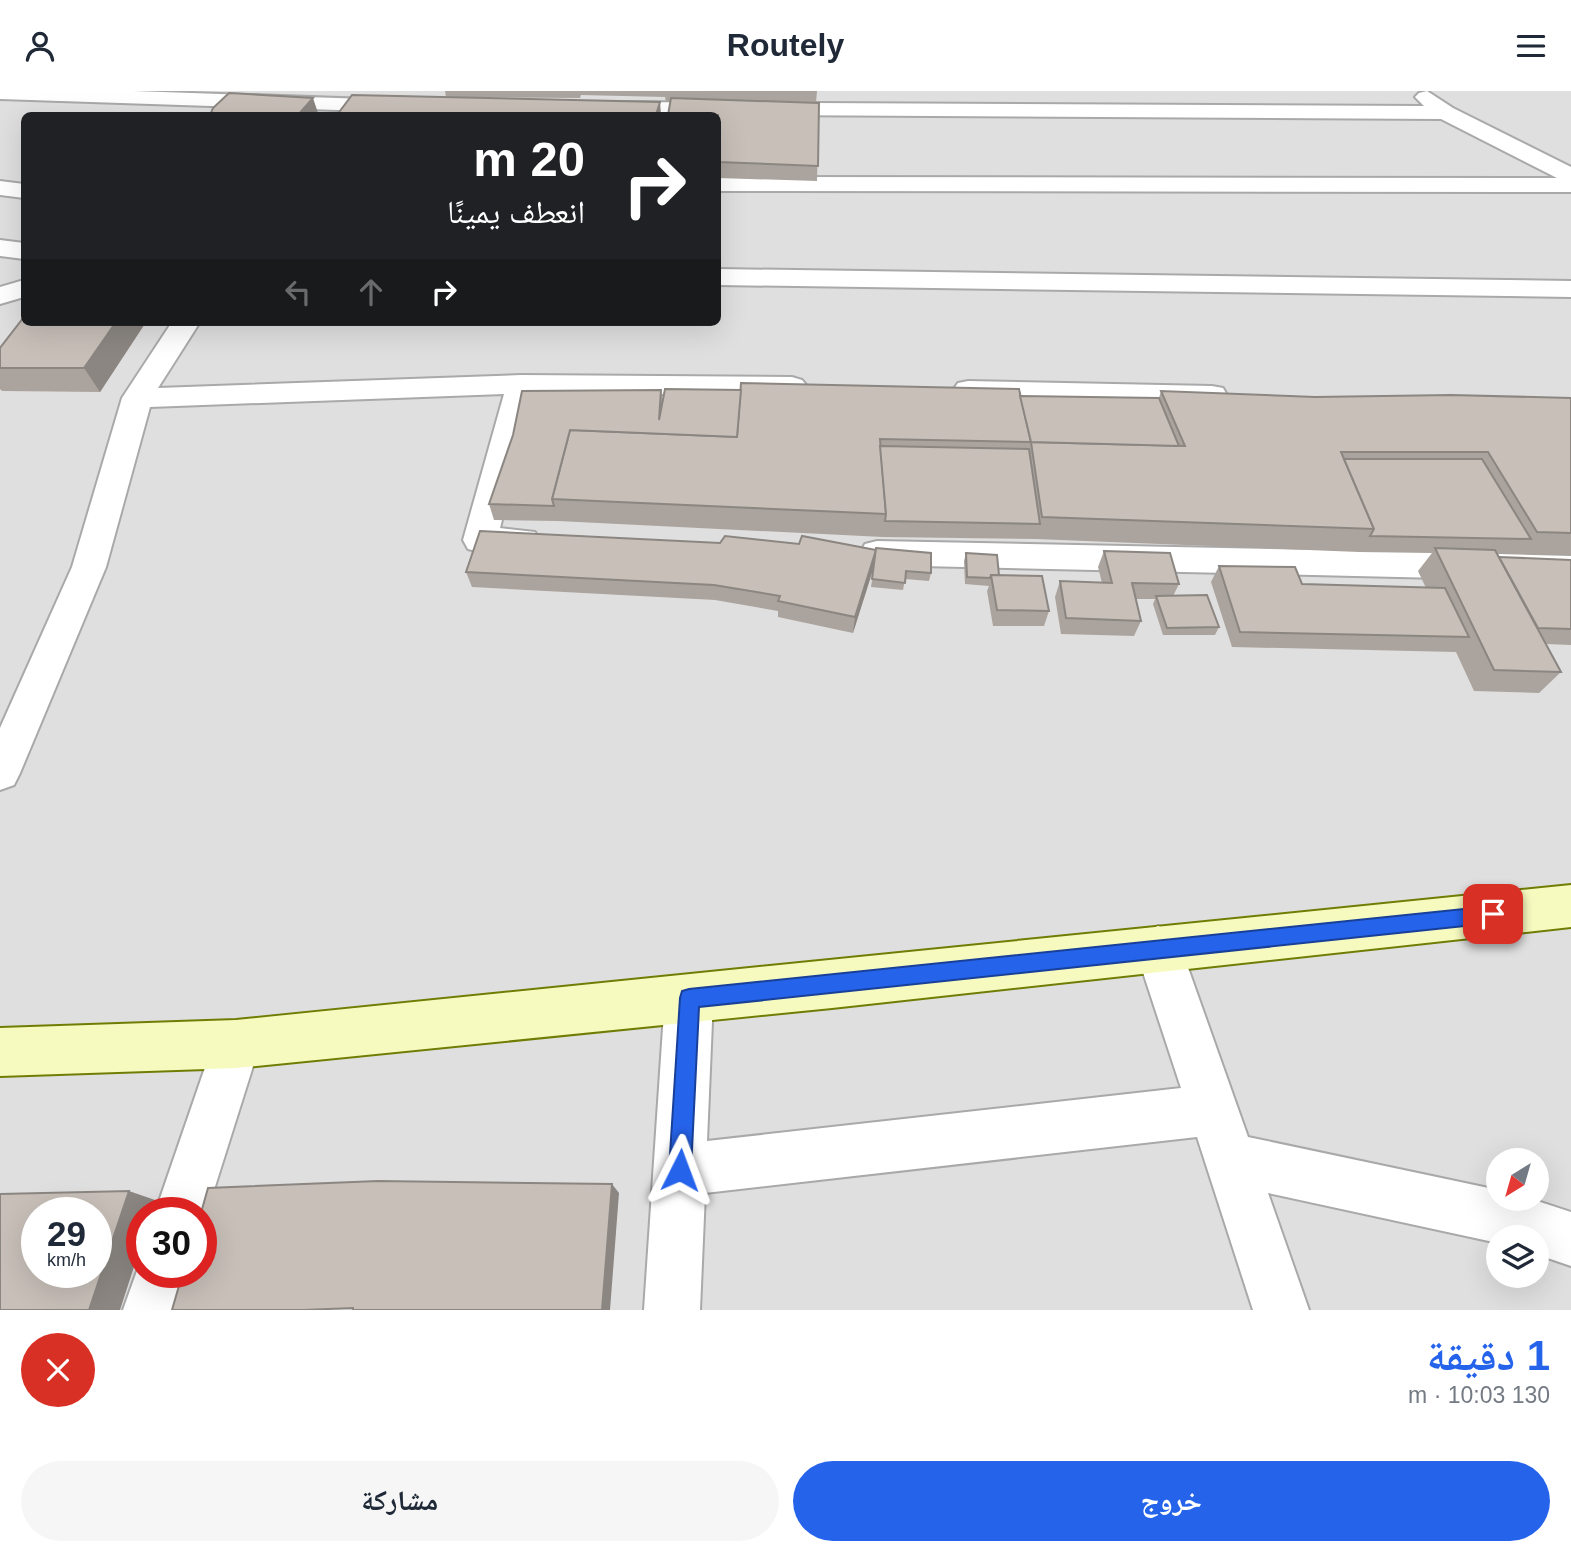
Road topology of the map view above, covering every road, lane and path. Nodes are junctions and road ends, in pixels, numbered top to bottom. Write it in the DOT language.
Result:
graph roads {
  1 [pos="1412,91"];
  2 [pos="1419,91"];
  3 [pos="0,93"];
  4 [pos="113,94"];
  5 [pos="845,100"];
  6 [pos="1073,101"];
  7 [pos="340,104"];
  8 [pos="420,106"];
  9 [pos="584,108"];
  10 [pos="1445,113"];
  11 [pos="1571,176"];
  12 [pos="721,184"];
  13 [pos="1571,185"];
  14 [pos="0,188"];
  15 [pos="21,191"];
  16 [pos="0,249"];
  17 [pos="21,251"];
  18 [pos="721,277"];
  19 [pos="21,289"];
  20 [pos="1571,289"];
  21 [pos="0,296"];
  22 [pos="183,326"];
  23 [pos="521,384"];
  24 [pos="818,386"];
  25 [pos="944,389"];
  26 [pos="1236,396"];
  27 [pos="137,398"];
  28 [pos="550,542"];
  29 [pos="843,551"];
  30 [pos="1571,568"];
  31 [pos="0,772"];
  32 [pos="1571,906"];
  33 [pos="1158,948"];
  34 [pos="689,998"];
  35 [pos="236,1044"];
  36 [pos="0,1052"];
  37 [pos="1212,1110"];
  38 [pos="1229,1159"];
  39 [pos="680,1170"];
  40 [pos="187,1197"];
  41 [pos="1571,1239"];
  42 [pos="158,1288"];
  43 [pos="151,1310"];
  44 [pos="672,1310"];
  45 [pos="1281,1310"];
  1 -- 2 [label="street"];
  2 -- 10 [label="street"];
  3 -- 4 [label="street"];
  4 -- 7 [label="street"];
  5 -- 6 [label="street"];
  5 -- 9 [label="street"];
  6 -- 10 [label="street"];
  7 -- 8 [label="street"];
  10 -- 11 [label="street"];
  12 -- 13 [label="street"];
  14 -- 15 [label="street"];
  16 -- 17 [label="street"];
  18 -- 20 [label="street"];
  19 -- 21 [label="street"];
  22 -- 27 [label="street"];
  23 -- 24 [label="street"];
  23 -- 27 [label="street"];
  23 -- 28 [label="street"];
  25 -- 26 [label="street"];
  27 -- 31 [label="street"];
  29 -- 30 [label="street"];
  32 -- 33 [label="street"];
  33 -- 34 [label="street"];
  33 -- 37 [label="street"];
  34 -- 35 [label="street"];
  34 -- 39 [label="street"];
  35 -- 36 [label="street"];
  35 -- 40 [label="street"];
  37 -- 38 [label="street"];
  37 -- 39 [label="street"];
  38 -- 41 [label="street"];
  38 -- 45 [label="street"];
  39 -- 44 [label="street"];
  42 -- 43 [label="street"];
}
